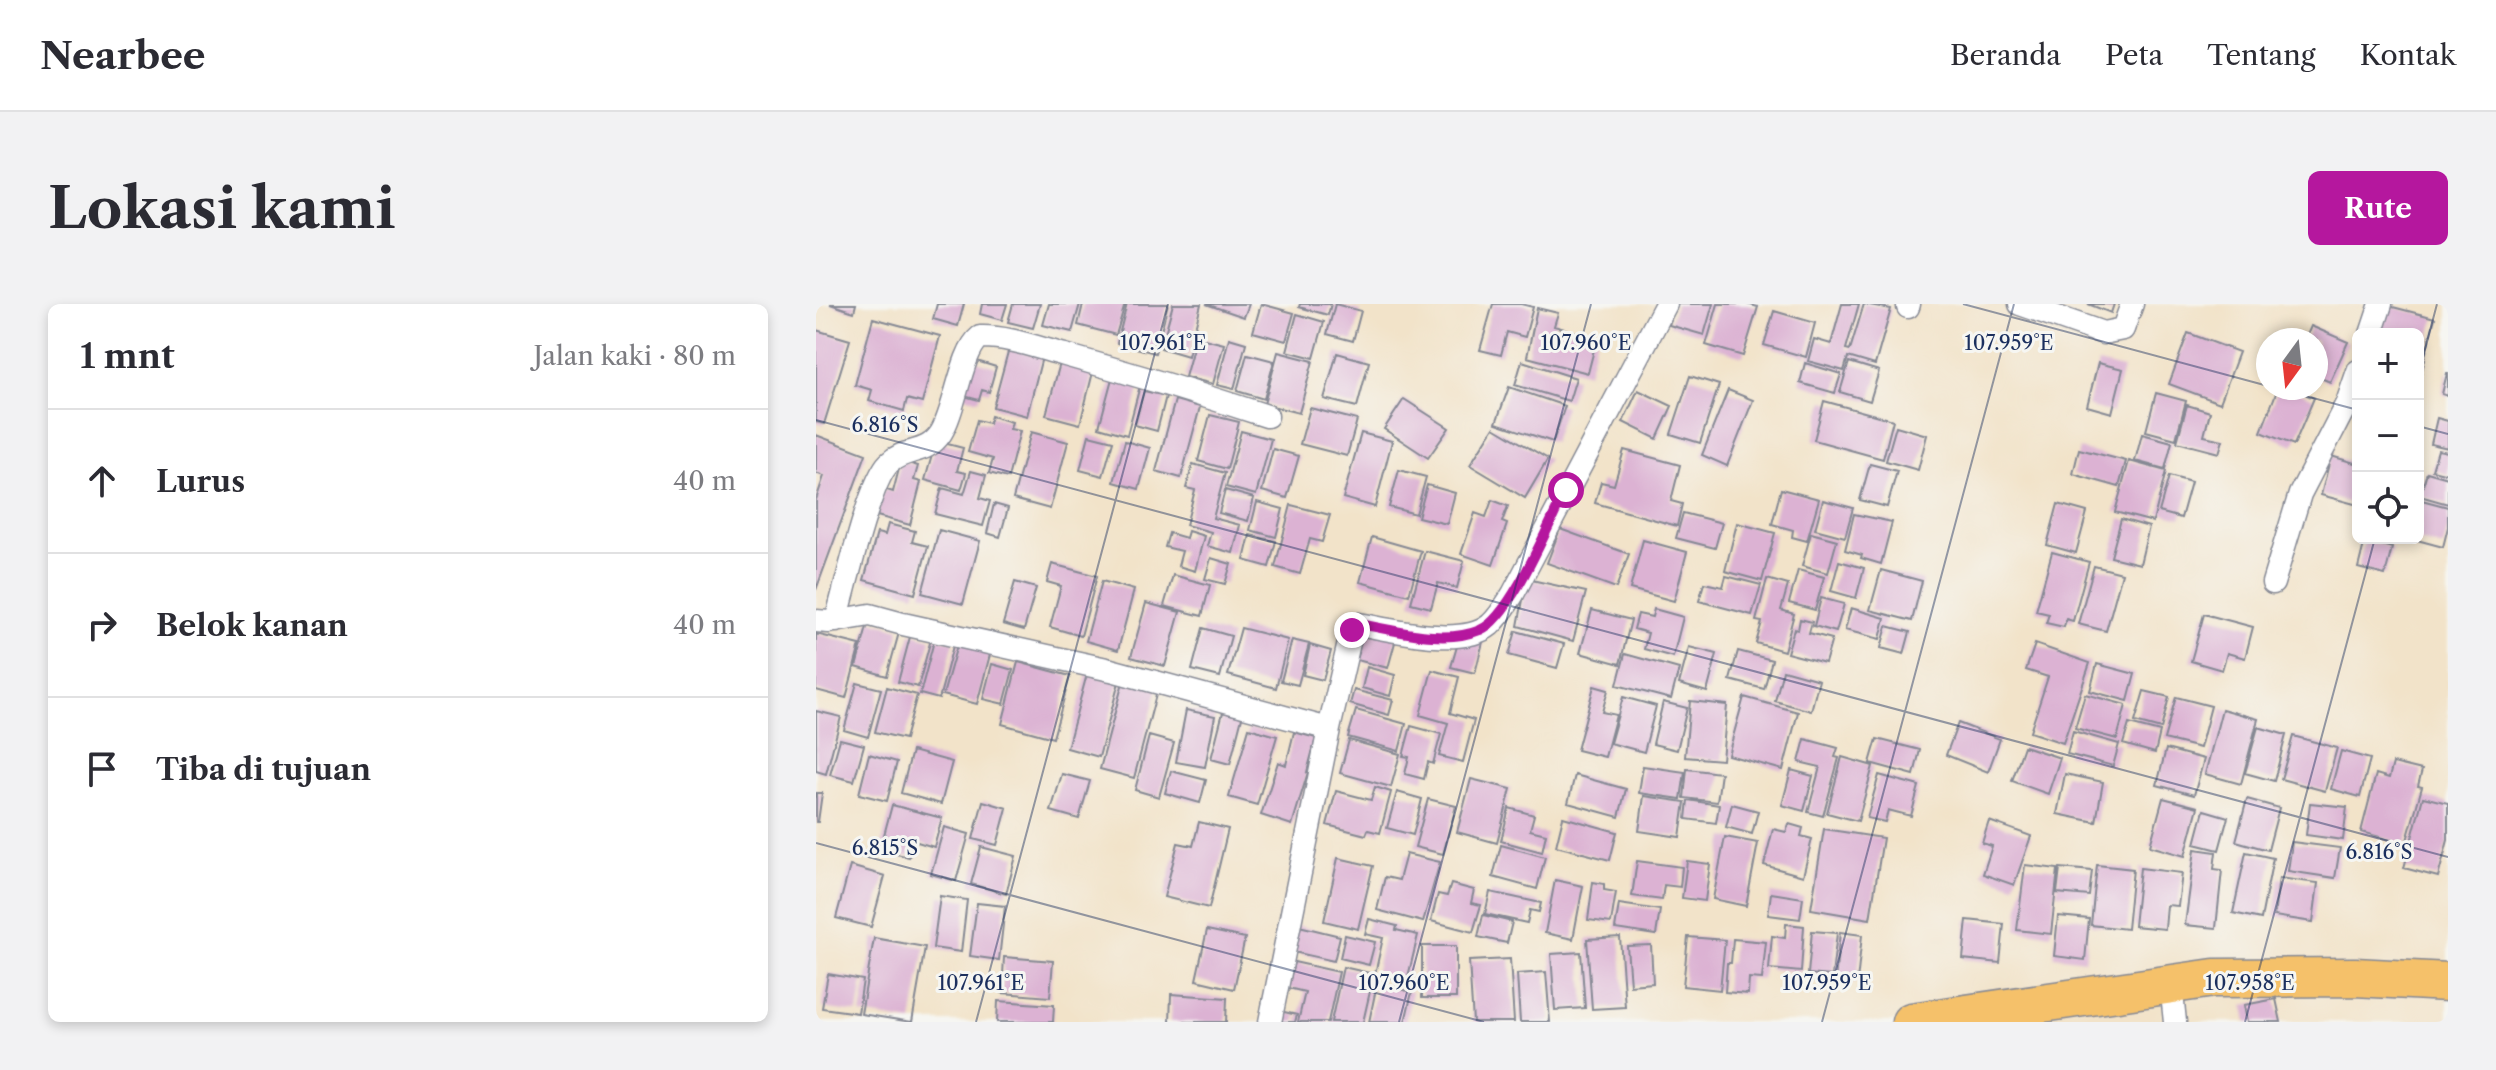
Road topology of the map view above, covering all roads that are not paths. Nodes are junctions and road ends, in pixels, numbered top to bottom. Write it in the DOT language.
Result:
graph roads {
  1 [pos="1666,304"];
  2 [pos="2020,304"];
  3 [pos="2132,304"];
  4 [pos="2381,304"];
  5 [pos="2373,328"];
  6 [pos="2352,388"];
  7 [pos="1267,416"];
  8 [pos="2273,583"];
  9 [pos="826,621"];
  10 [pos="1329,729"];
  11 [pos="2448,982"];
  12 [pos="2171,984"];
  13 [pos="1270,1022"];
  14 [pos="1911,1022"];
  15 [pos="2175,1022"];
  1 -- 10 [label="street"];
  2 -- 3 [label="street"];
  4 -- 5 [label="street"];
  6 -- 8 [label="street"];
  7 -- 9 [label="street"];
  9 -- 10 [label="street"];
  10 -- 13 [label="street"];
  11 -- 12 [label="highway"];
  12 -- 14 [label="highway"];
  12 -- 15 [label="street"];
}
